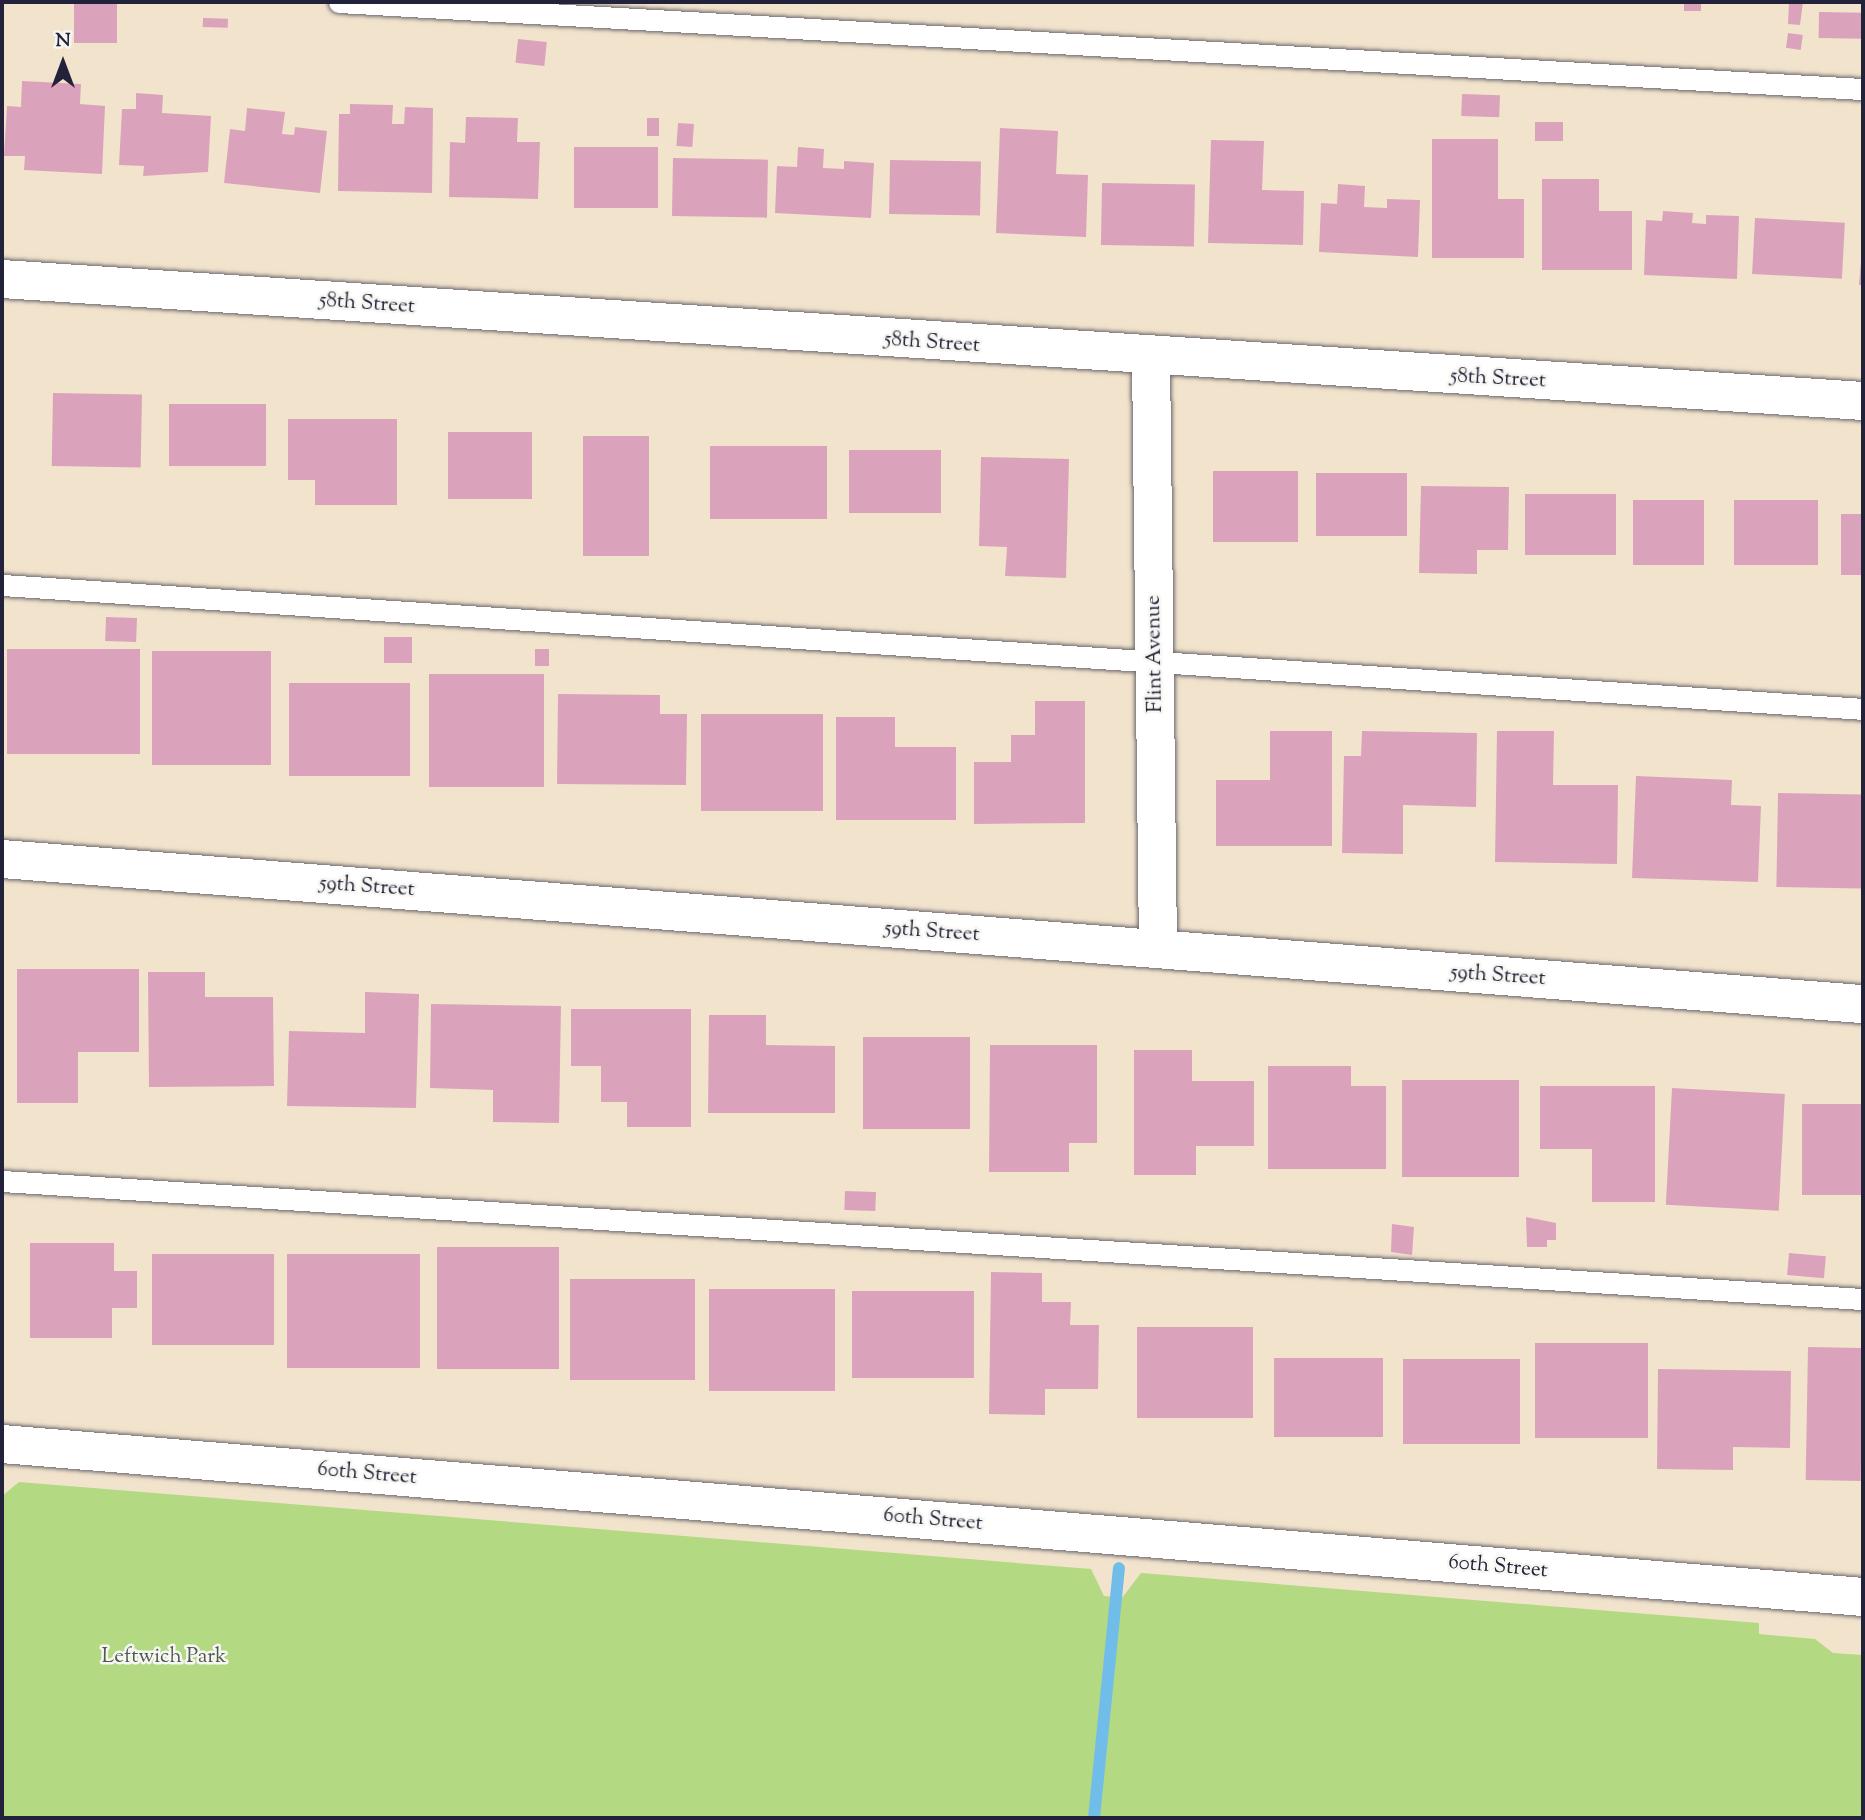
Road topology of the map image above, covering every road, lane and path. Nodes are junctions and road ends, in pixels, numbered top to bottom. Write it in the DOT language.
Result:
graph roads {
  1 [pos="338,2"];
  2 [pos="1863,89"];
  3 [pos="2,279"];
  4 [pos="1151,358"];
  5 [pos="1863,401"];
  6 [pos="2,585"];
  7 [pos="1155,664"];
  8 [pos="1863,709"];
  9 [pos="2,859"];
  10 [pos="1158,949"];
  11 [pos="1863,1004"];
  12 [pos="2,1181"];
  13 [pos="1863,1299"];
  14 [pos="2,1444"];
  15 [pos="1863,1597"];
  1 -- 2 [label="lane"];
  3 -- 4 [label="street, 58th Street"];
  4 -- 5 [label="street, 58th Street"];
  4 -- 7 [label="street, Flint Avenue"];
  6 -- 7 [label="lane"];
  7 -- 8 [label="lane"];
  7 -- 10 [label="street, Flint Avenue"];
  9 -- 10 [label="street, 59th Street"];
  10 -- 11 [label="street, 59th Street"];
  12 -- 13 [label="lane"];
  14 -- 15 [label="street, 60th Street"];
}
